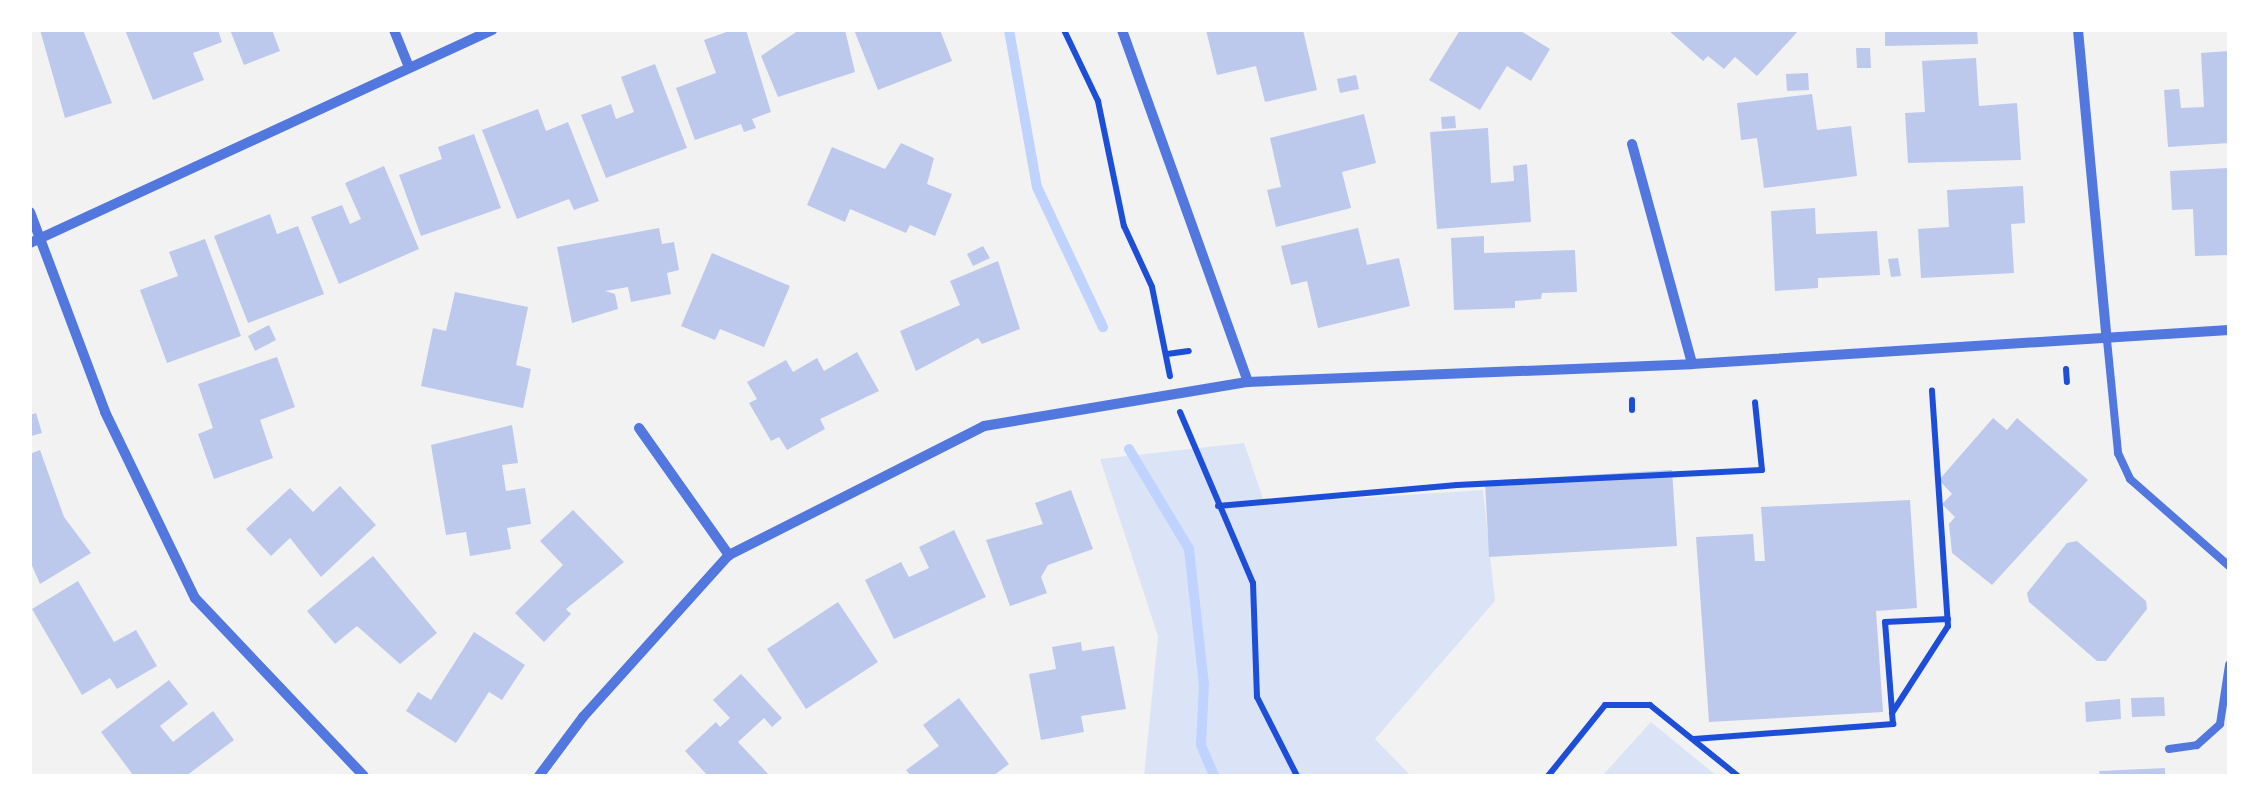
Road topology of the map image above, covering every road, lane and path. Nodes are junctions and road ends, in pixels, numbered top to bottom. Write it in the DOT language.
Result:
graph roads {
  1 [pos="394,30"];
  2 [pos="492,30"];
  3 [pos="1064,30"];
  4 [pos="1122,30"];
  5 [pos="2078,30"];
  6 [pos="408,64"];
  7 [pos="1632,144"];
  8 [pos="30,212"];
  9 [pos="35,241"];
  10 [pos="2229,330"];
  11 [pos="2107,340"];
  12 [pos="1189,351"];
  13 [pos="1167,354"];
  14 [pos="1692,364"];
  15 [pos="2066,369"];
  16 [pos="1248,382"];
  17 [pos="2067,382"];
  18 [pos="1932,391"];
  19 [pos="1172,392"];
  20 [pos="1632,400"];
  21 [pos="1755,402"];
  22 [pos="1632,410"];
  23 [pos="639,428"];
  24 [pos="1218,506"];
  25 [pos="729,555"];
  26 [pos="2229,566"];
  27 [pos="1948,618"];
  28 [pos="2229,665"];
  29 [pos="1892,712"];
  30 [pos="1694,740"];
  31 [pos="2169,749"];
  32 [pos="364,776"];
  33 [pos="539,776"];
  34 [pos="1298,776"];
  35 [pos="1548,776"];
  36 [pos="1738,776"];
  1 -- 6 [label="street"];
  2 -- 6 [label="street"];
  3 -- 13 [label="path"];
  4 -- 16 [label="street"];
  5 -- 11 [label="street"];
  6 -- 9 [label="street"];
  7 -- 14 [label="street"];
  8 -- 9 [label="street"];
  9 -- 32 [label="street"];
  10 -- 11 [label="street"];
  11 -- 14 [label="street"];
  11 -- 26 [label="lane"];
  12 -- 13 [label="path"];
  13 -- 19 [label="path"];
  14 -- 16 [label="street"];
  15 -- 17 [label="path"];
  16 -- 19 [label="street"];
  18 -- 27 [label="path"];
  19 -- 24 [label="path"];
  19 -- 25 [label="street"];
  20 -- 22 [label="path"];
  21 -- 24 [label="path"];
  23 -- 25 [label="street"];
  24 -- 34 [label="path"];
  25 -- 33 [label="street"];
  27 -- 29 [label="path"];
  27 -- 29 [label="path"];
  28 -- 31 [label="lane"];
  29 -- 30 [label="path"];
  30 -- 35 [label="path"];
  30 -- 36 [label="path"];
}
